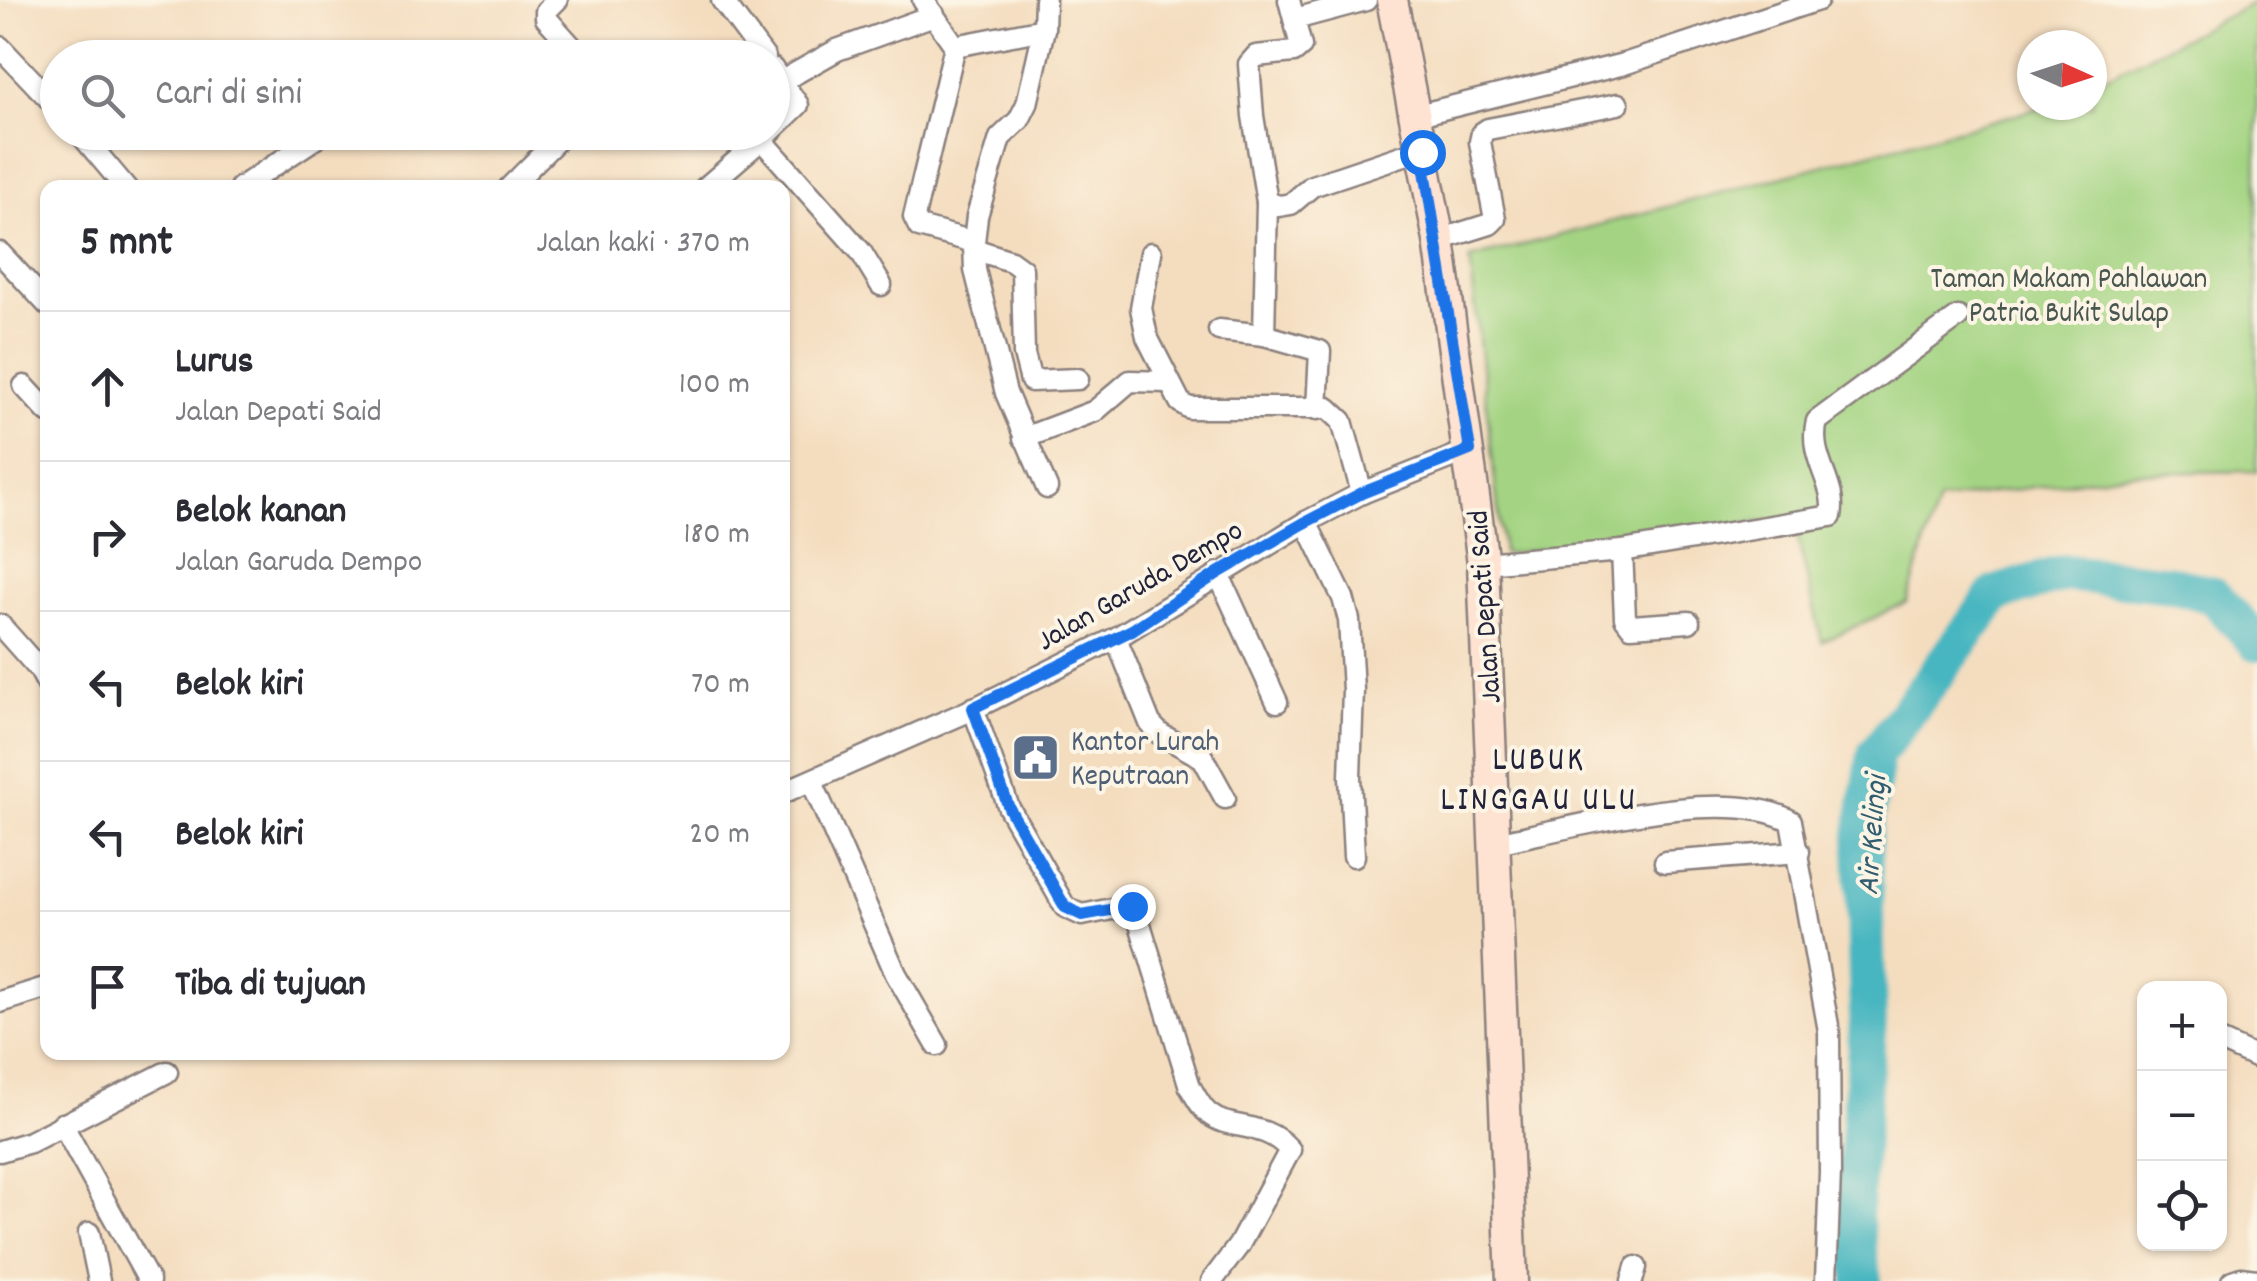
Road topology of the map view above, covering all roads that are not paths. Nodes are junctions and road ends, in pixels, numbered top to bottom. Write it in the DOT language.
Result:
graph roads {
  1 [pos="557,0"];
  2 [pos="722,0"];
  3 [pos="1046,0"];
  4 [pos="1366,0"];
  5 [pos="1392,0"];
  6 [pos="1818,0"];
  7 [pos="928,8"];
  8 [pos="1292,9"];
  9 [pos="1044,29"];
  10 [pos="566,40"];
  11 [pos="751,40"];
  12 [pos="955,46"];
  13 [pos="0,47"];
  14 [pos="790,69"];
  15 [pos="40,89"];
  16 [pos="790,93"];
  17 [pos="1618,104"];
  18 [pos="790,113"];
  19 [pos="1414,116"];
  20 [pos="1422,149"];
  21 [pos="94,150"];
  22 [pos="298,150"];
  23 [pos="547,150"];
  24 [pos="749,150"];
  25 [pos="781,150"];
  26 [pos="119,180"];
  27 [pos="252,180"];
  28 [pos="517,180"];
  29 [pos="714,180"];
  30 [pos="1267,202"];
  31 [pos="1439,240"];
  32 [pos="974,246"];
  33 [pos="0,253"];
  34 [pos="1151,253"];
  35 [pos="881,285"];
  36 [pos="40,296"];
  37 [pos="1958,317"];
  38 [pos="1219,330"];
  39 [pos="1264,335"];
  40 [pos="1078,379"];
  41 [pos="1031,382"];
  42 [pos="1168,382"];
  43 [pos="24,386"];
  44 [pos="1006,392"];
  45 [pos="40,403"];
  46 [pos="1317,408"];
  47 [pos="1024,438"];
  48 [pos="1470,450"];
  49 [pos="1047,488"];
  50 [pos="1362,493"];
  51 [pos="1306,522"];
  52 [pos="1622,551"];
  53 [pos="1483,563"];
  54 [pos="1218,573"];
  55 [pos="1689,622"];
  56 [pos="0,625"];
  57 [pos="1116,638"];
  58 [pos="40,670"];
  59 [pos="1277,702"];
  60 [pos="973,708"];
  61 [pos="812,782"];
  62 [pos="790,790"];
  63 [pos="1225,798"];
  64 [pos="1495,843"];
  65 [pos="1799,852"];
  66 [pos="1354,856"];
  67 [pos="1665,862"];
  68 [pos="40,990"];
  69 [pos="0,1002"];
  70 [pos="2227,1044"];
  71 [pos="937,1045"];
  72 [pos="2257,1058"];
  73 [pos="167,1072"];
  74 [pos="62,1124"];
  75 [pos="0,1151"];
  76 [pos="89,1234"];
  77 [pos="2257,1280"];
  78 [pos="99,1281"];
  79 [pos="149,1281"];
  80 [pos="1212,1281"];
  81 [pos="1512,1281"];
  82 [pos="1826,1281"];
  83 [pos="2232,1281"];
  1 -- 10 [label="street"];
  2 -- 11 [label="street"];
  3 -- 9 [label="street"];
  4 -- 8 [label="street"];
  5 -- 19 [label="main road, Jalan Depati Said"];
  6 -- 19 [label="street"];
  7 -- 12 [label="street"];
  7 -- 14 [label="street"];
  8 -- 30 [label="street"];
  9 -- 12 [label="street"];
  9 -- 32 [label="street"];
  12 -- 32 [label="street"];
  13 -- 15 [label="street"];
  16 -- 18 [label="street"];
  17 -- 31 [label="street"];
  19 -- 20 [label="main road, Jalan Depati Said"];
  20 -- 30 [label="street"];
  20 -- 31 [label="main road, Jalan Depati Said"];
  21 -- 26 [label="street"];
  22 -- 27 [label="street"];
  23 -- 28 [label="street"];
  24 -- 29 [label="street"];
  25 -- 35 [label="street"];
  30 -- 39 [label="street"];
  31 -- 48 [label="main road, Jalan Depati Said"];
  32 -- 41 [label="street"];
  32 -- 44 [label="street"];
  33 -- 36 [label="street"];
  34 -- 42 [label="street"];
  37 -- 52 [label="street"];
  38 -- 39 [label="street"];
  39 -- 46 [label="street"];
  40 -- 41 [label="street"];
  41 -- 44 [label="street"];
  42 -- 46 [label="street"];
  42 -- 47 [label="street"];
  43 -- 45 [label="street"];
  44 -- 47 [label="street"];
  46 -- 50 [label="street"];
  47 -- 49 [label="street"];
  48 -- 50 [label="street, Jalan Garuda Dempo"];
  48 -- 53 [label="main road, Jalan Depati Said"];
  50 -- 51 [label="street, Jalan Garuda Dempo"];
  51 -- 54 [label="street, Jalan Garuda Dempo"];
  51 -- 66 [label="street"];
  52 -- 53 [label="street"];
  52 -- 55 [label="street"];
  53 -- 64 [label="main road, Jalan Depati Said"];
  54 -- 57 [label="street, Jalan Garuda Dempo"];
  54 -- 59 [label="street"];
  56 -- 58 [label="street"];
  57 -- 60 [label="street, Jalan Garuda Dempo"];
  57 -- 63 [label="street"];
  60 -- 61 [label="street, Jalan Garuda Dempo"];
  60 -- 80 [label="street"];
  61 -- 62 [label="street, Jalan Garuda Dempo"];
  61 -- 71 [label="street"];
  64 -- 65 [label="street"];
  64 -- 81 [label="main road, Jalan Depati Said"];
  65 -- 67 [label="street"];
  65 -- 82 [label="street"];
  68 -- 69 [label="street"];
  70 -- 72 [label="street"];
  73 -- 74 [label="street"];
  74 -- 75 [label="street"];
  74 -- 79 [label="street"];
  76 -- 78 [label="street"];
  77 -- 83 [label="street"];
}
